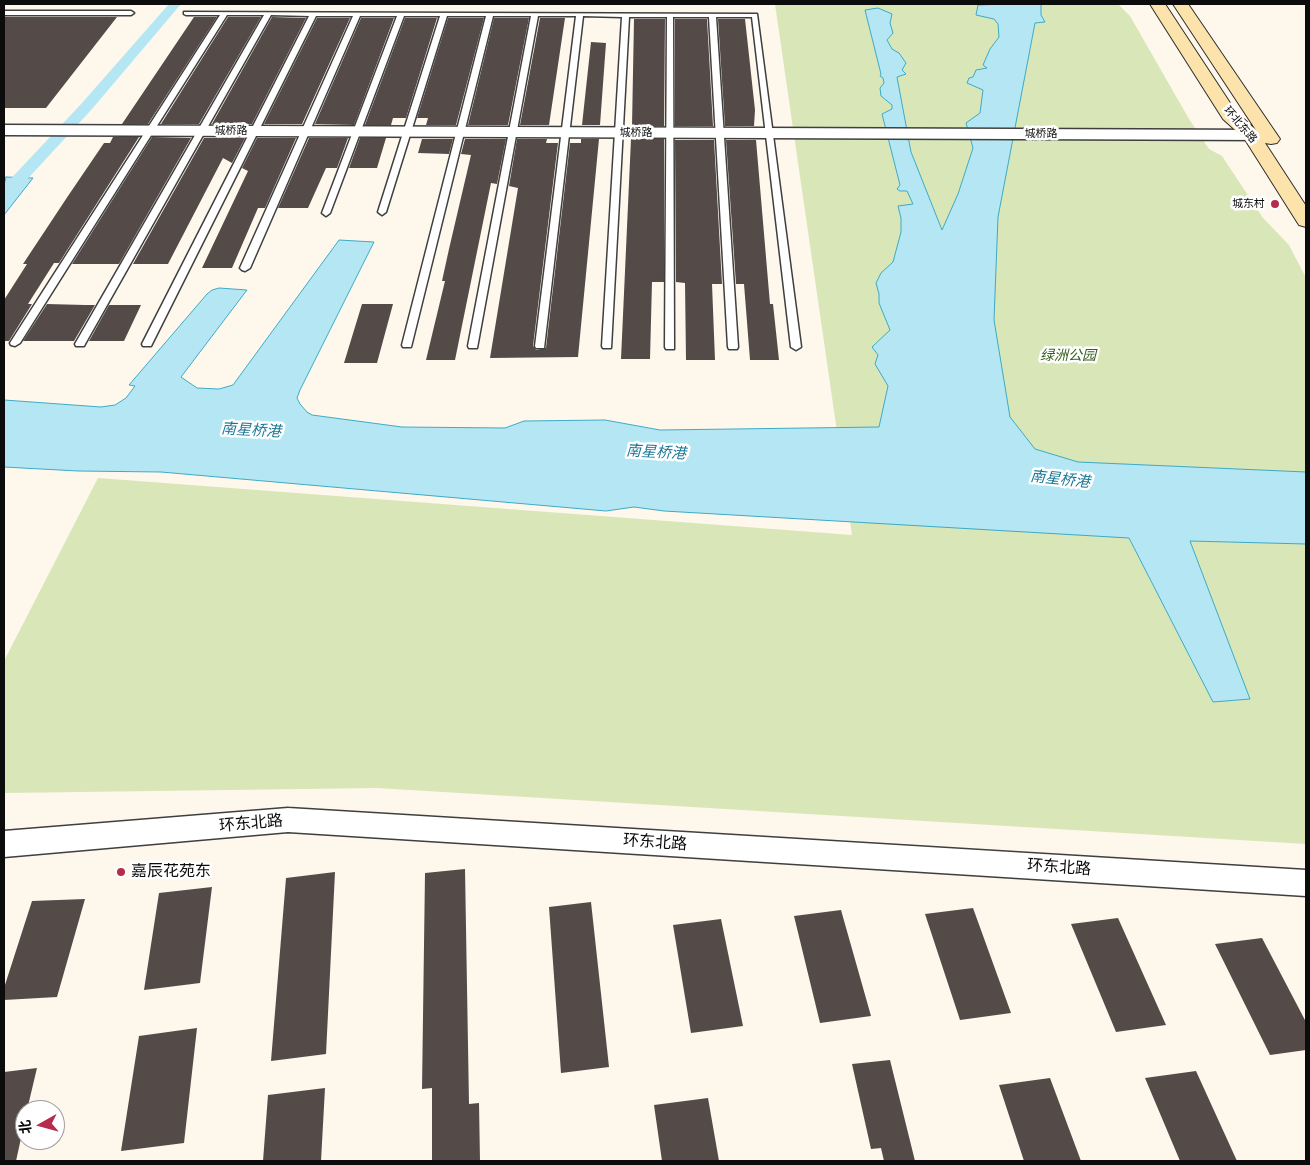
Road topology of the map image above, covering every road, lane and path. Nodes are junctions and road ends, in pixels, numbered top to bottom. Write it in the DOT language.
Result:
graph roads {
  1 [pos="1157,4"];
  2 [pos="1185,6"];
  3 [pos="4,13"];
  4 [pos="130,13"];
  5 [pos="186,14"];
  6 [pos="224,14"];
  7 [pos="268,14"];
  8 [pos="313,14"];
  9 [pos="357,14"];
  10 [pos="402,14"];
  11 [pos="444,14"];
  12 [pos="490,14"];
  13 [pos="535,15"];
  14 [pos="580,15"];
  15 [pos="626,15"];
  16 [pos="670,15"];
  17 [pos="712,15"];
  18 [pos="4,130"];
  19 [pos="150,131"];
  20 [pos="201,131"];
  21 [pos="254,131"];
  22 [pos="306,132"];
  23 [pos="357,132"];
  24 [pos="407,132"];
  25 [pos="461,132"];
  26 [pos="513,132"];
  27 [pos="566,132"];
  28 [pos="619,133"];
  29 [pos="670,133"];
  30 [pos="719,133"];
  31 [pos="770,133"];
  32 [pos="1260,135"];
  33 [pos="1301,182"];
  34 [pos="382,212"];
  35 [pos="326,213"];
  36 [pos="1306,221"];
  37 [pos="246,268"];
  38 [pos="15,343"];
  39 [pos="80,344"];
  40 [pos="147,344"];
  41 [pos="407,345"];
  42 [pos="473,346"];
  43 [pos="540,346"];
  44 [pos="607,346"];
  45 [pos="670,346"];
  46 [pos="733,347"];
  47 [pos="796,347"];
  48 [pos="4,844"];
  49 [pos="1306,883"];
  1 -- 32 [label="main road, 环北东路"];
  2 -- 32 [label="main road, 环北东路"];
  3 -- 4 [label="lane"];
  5 -- 6 [label="lane"];
  6 -- 7 [label="lane"];
  6 -- 19 [label="lane"];
  7 -- 8 [label="lane"];
  7 -- 20 [label="lane"];
  8 -- 9 [label="lane"];
  8 -- 21 [label="lane"];
  9 -- 10 [label="lane"];
  9 -- 22 [label="lane"];
  10 -- 11 [label="lane"];
  10 -- 23 [label="lane"];
  11 -- 12 [label="lane"];
  11 -- 24 [label="lane"];
  12 -- 13 [label="lane"];
  12 -- 25 [label="lane"];
  13 -- 14 [label="lane"];
  13 -- 26 [label="lane"];
  14 -- 15 [label="lane"];
  14 -- 27 [label="lane"];
  15 -- 16 [label="lane"];
  15 -- 28 [label="lane"];
  16 -- 17 [label="lane"];
  16 -- 29 [label="lane"];
  17 -- 30 [label="lane"];
  17 -- 31 [label="lane"];
  18 -- 19 [label="street, 城桥路"];
  19 -- 20 [label="street, 城桥路"];
  19 -- 38 [label="lane"];
  20 -- 21 [label="street, 城桥路"];
  20 -- 39 [label="lane"];
  21 -- 22 [label="street, 城桥路"];
  21 -- 40 [label="lane"];
  22 -- 23 [label="street, 城桥路"];
  22 -- 37 [label="lane"];
  23 -- 24 [label="street, 城桥路"];
  23 -- 35 [label="lane"];
  24 -- 25 [label="street, 城桥路"];
  24 -- 34 [label="lane"];
  25 -- 26 [label="street, 城桥路"];
  25 -- 41 [label="lane"];
  26 -- 27 [label="street, 城桥路"];
  26 -- 42 [label="lane"];
  27 -- 28 [label="street, 城桥路"];
  27 -- 43 [label="lane"];
  28 -- 29 [label="street, 城桥路"];
  28 -- 44 [label="lane"];
  29 -- 30 [label="street, 城桥路"];
  29 -- 45 [label="lane"];
  30 -- 31 [label="street, 城桥路"];
  30 -- 46 [label="lane"];
  31 -- 32 [label="street, 城桥路"];
  31 -- 47 [label="lane"];
  32 -- 33 [label="main road, 环北东路"];
  32 -- 36 [label="main road, 环北东路"];
  48 -- 49 [label="street, 环东北路"];
}
